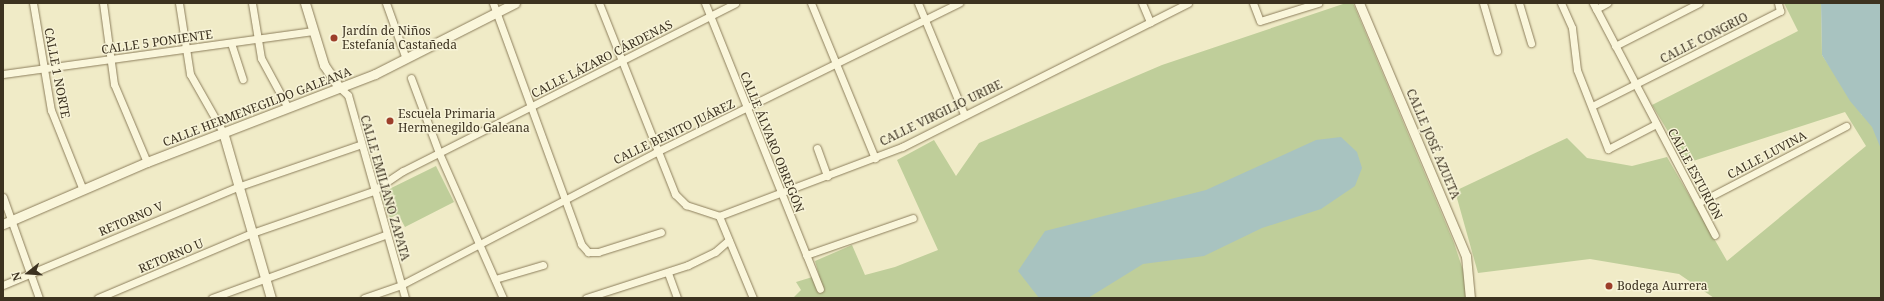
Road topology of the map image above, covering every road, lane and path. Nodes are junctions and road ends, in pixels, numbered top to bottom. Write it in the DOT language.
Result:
graph roads {
  1 [pos="33,3"];
  2 [pos="103,3"];
  3 [pos="179,3"];
  4 [pos="252,3"];
  5 [pos="305,3"];
  6 [pos="386,3"];
  7 [pos="493,3"];
  8 [pos="515,3"];
  9 [pos="599,3"];
  10 [pos="705,3"];
  11 [pos="735,3"];
  12 [pos="811,3"];
  13 [pos="918,3"];
  14 [pos="959,3"];
  15 [pos="1142,3"];
  16 [pos="1188,3"];
  17 [pos="1253,3"];
  18 [pos="1318,3"];
  19 [pos="1359,3"];
  20 [pos="1483,3"];
  21 [pos="1519,3"];
  22 [pos="1562,3"];
  23 [pos="1606,3"];
  24 [pos="1699,3"];
  25 [pos="1594,6"];
  26 [pos="1779,6"];
  27 [pos="497,13"];
  28 [pos="710,17"];
  29 [pos="924,19"];
  30 [pos="1150,22"];
  31 [pos="313,32"];
  32 [pos="256,39"];
  33 [pos="230,43"];
  34 [pos="1531,43"];
  35 [pos="1614,46"];
  36 [pos="184,50"];
  37 [pos="1497,51"];
  38 [pos="406,59"];
  39 [pos="110,60"];
  40 [pos="621,61"];
  41 [pos="836,65"];
  42 [pos="42,69"];
  43 [pos="3,74"];
  44 [pos="411,78"];
  45 [pos="243,79"];
  46 [pos="1636,85"];
  47 [pos="339,87"];
  48 [pos="287,106"];
  49 [pos="1592,106"];
  50 [pos="531,108"];
  51 [pos="746,110"];
  52 [pos="964,114"];
  53 [pos="1656,124"];
  54 [pos="1846,126"];
  55 [pos="223,132"];
  56 [pos="360,145"];
  57 [pos="816,148"];
  58 [pos="656,152"];
  59 [pos="439,153"];
  60 [pos="875,158"];
  61 [pos="147,162"];
  62 [pos="827,176"];
  63 [pos="240,186"];
  64 [pos="83,190"];
  65 [pos="373,191"];
  66 [pos="781,194"];
  67 [pos="3,197"];
  68 [pos="565,199"];
  69 [pos="1698,203"];
  70 [pos="719,216"];
  71 [pos="913,218"];
  72 [pos="12,220"];
  73 [pos="3,224"];
  74 [pos="661,232"];
  75 [pos="252,234"];
  76 [pos="385,235"];
  77 [pos="1715,235"];
  78 [pos="729,240"];
  79 [pos="478,245"];
  80 [pos="806,255"];
  81 [pos="543,265"];
  82 [pos="31,273"];
  83 [pos="668,273"];
  84 [pos="265,276"];
  85 [pos="495,279"];
  86 [pos="3,284"];
  87 [pos="401,285"];
  88 [pos="820,289"];
  89 [pos="39,298"];
  90 [pos="98,298"];
  91 [pos="212,298"];
  92 [pos="271,298"];
  93 [pos="364,298"];
  94 [pos="405,298"];
  95 [pos="503,298"];
  96 [pos="586,298"];
  97 [pos="677,298"];
  98 [pos="753,298"];
  99 [pos="1470,298"];
  1 -- 42 [label="street, CALLE 1 NORTE"];
  2 -- 39 [label="street"];
  3 -- 36 [label="street"];
  4 -- 32 [label="street"];
  5 -- 31 [label="street"];
  6 -- 38 [label="street"];
  7 -- 27 [label="street"];
  8 -- 27 [label="street, CALLE HERMENEGILDO GALEANA"];
  9 -- 40 [label="street"];
  10 -- 28 [label="street, CALLE ÁLVARO OBREGÓN"];
  11 -- 28 [label="street, CALLE LÁZARO CÁRDENAS"];
  12 -- 41 [label="street"];
  13 -- 29 [label="street"];
  14 -- 29 [label="street, CALLE BENITO JUÁREZ"];
  15 -- 30 [label="street"];
  16 -- 30 [label="street, CALLE VIRGILIO URIBE"];
  17 -- 18 [label="street"];
  19 -- 99 [label="street, CALLE JOSÉ AZUETA"];
  20 -- 37 [label="street"];
  21 -- 34 [label="street"];
  22 -- 49 [label="street"];
  23 -- 25 [label="street"];
  24 -- 35 [label="street"];
  25 -- 35 [label="street, CALLE ESTURIÓN"];
  26 -- 46 [label="street, CALLE CONGRIO"];
  27 -- 38 [label="street, CALLE HERMENEGILDO GALEANA"];
  27 -- 50 [label="street"];
  28 -- 40 [label="street, CALLE LÁZARO CÁRDENAS"];
  28 -- 51 [label="street, CALLE ÁLVARO OBREGÓN"];
  29 -- 41 [label="street, CALLE BENITO JUÁREZ"];
  29 -- 52 [label="street"];
  30 -- 52 [label="street, CALLE VIRGILIO URIBE"];
  31 -- 32 [label="street, CALLE 5 PONIENTE"];
  31 -- 47 [label="street"];
  32 -- 33 [label="street, CALLE 5 PONIENTE"];
  32 -- 48 [label="street"];
  33 -- 36 [label="street, CALLE 5 PONIENTE"];
  33 -- 45 [label="street"];
  35 -- 46 [label="street, CALLE ESTURIÓN"];
  36 -- 39 [label="street, CALLE 5 PONIENTE"];
  36 -- 55 [label="street"];
  38 -- 47 [label="street, CALLE HERMENEGILDO GALEANA"];
  39 -- 42 [label="street, CALLE 5 PONIENTE"];
  39 -- 61 [label="street"];
  40 -- 50 [label="street, CALLE LÁZARO CÁRDENAS"];
  40 -- 58 [label="street"];
  41 -- 51 [label="street, CALLE BENITO JUÁREZ"];
  41 -- 60 [label="street"];
  42 -- 43 [label="street, CALLE 5 PONIENTE"];
  42 -- 64 [label="street, CALLE 1 NORTE"];
  44 -- 59 [label="street"];
  46 -- 49 [label="street, CALLE CONGRIO"];
  46 -- 53 [label="street, CALLE ESTURIÓN"];
  47 -- 48 [label="street, CALLE HERMENEGILDO GALEANA"];
  47 -- 56 [label="street, CALLE EMILIANO ZAPATA"];
  48 -- 55 [label="street, CALLE HERMENEGILDO GALEANA"];
  49 -- 53 [label="street"];
  50 -- 59 [label="street, CALLE LÁZARO CÁRDENAS"];
  50 -- 68 [label="street"];
  51 -- 58 [label="street, CALLE BENITO JUÁREZ"];
  51 -- 66 [label="street, CALLE ÁLVARO OBREGÓN"];
  52 -- 60 [label="street, CALLE VIRGILIO URIBE"];
  53 -- 69 [label="street, CALLE ESTURIÓN"];
  54 -- 69 [label="street, CALLE LUVINA"];
  55 -- 61 [label="street, CALLE HERMENEGILDO GALEANA"];
  55 -- 63 [label="street"];
  56 -- 63 [label="street, RETORNO V"];
  56 -- 65 [label="street, CALLE EMILIANO ZAPATA"];
  57 -- 62 [label="street"];
  58 -- 68 [label="street, CALLE BENITO JUÁREZ"];
  58 -- 70 [label="street"];
  59 -- 65 [label="street, CALLE LÁZARO CÁRDENAS"];
  59 -- 79 [label="street"];
  60 -- 62 [label="street, CALLE VIRGILIO URIBE"];
  61 -- 64 [label="street, CALLE HERMENEGILDO GALEANA"];
  62 -- 66 [label="street, CALLE VIRGILIO URIBE"];
  63 -- 75 [label="street"];
  63 -- 82 [label="street, RETORNO V"];
  64 -- 72 [label="street, CALLE HERMENEGILDO GALEANA"];
  65 -- 75 [label="street, RETORNO U"];
  65 -- 76 [label="street, CALLE EMILIANO ZAPATA"];
  66 -- 70 [label="street, CALLE VIRGILIO URIBE"];
  66 -- 80 [label="street, CALLE ÁLVARO OBREGÓN"];
  67 -- 72 [label="street"];
  68 -- 74 [label="street"];
  68 -- 79 [label="street, CALLE BENITO JUÁREZ"];
  69 -- 77 [label="street, CALLE ESTURIÓN"];
  70 -- 78 [label="street"];
  71 -- 80 [label="street"];
  72 -- 73 [label="street, CALLE HERMENEGILDO GALEANA"];
  72 -- 82 [label="street"];
  75 -- 84 [label="street"];
  75 -- 90 [label="street, RETORNO U"];
  76 -- 84 [label="street"];
  76 -- 87 [label="street, CALLE EMILIANO ZAPATA"];
  78 -- 83 [label="street"];
  78 -- 98 [label="street"];
  79 -- 85 [label="street"];
  79 -- 87 [label="street, CALLE BENITO JUÁREZ"];
  80 -- 88 [label="street, CALLE ÁLVARO OBREGÓN"];
  81 -- 85 [label="street"];
  82 -- 86 [label="street, RETORNO V"];
  82 -- 89 [label="street"];
  83 -- 96 [label="street"];
  83 -- 97 [label="street"];
  84 -- 91 [label="street"];
  84 -- 92 [label="street"];
  85 -- 95 [label="street"];
  87 -- 93 [label="street, CALLE BENITO JUÁREZ"];
  87 -- 94 [label="street, CALLE EMILIANO ZAPATA"];
}
